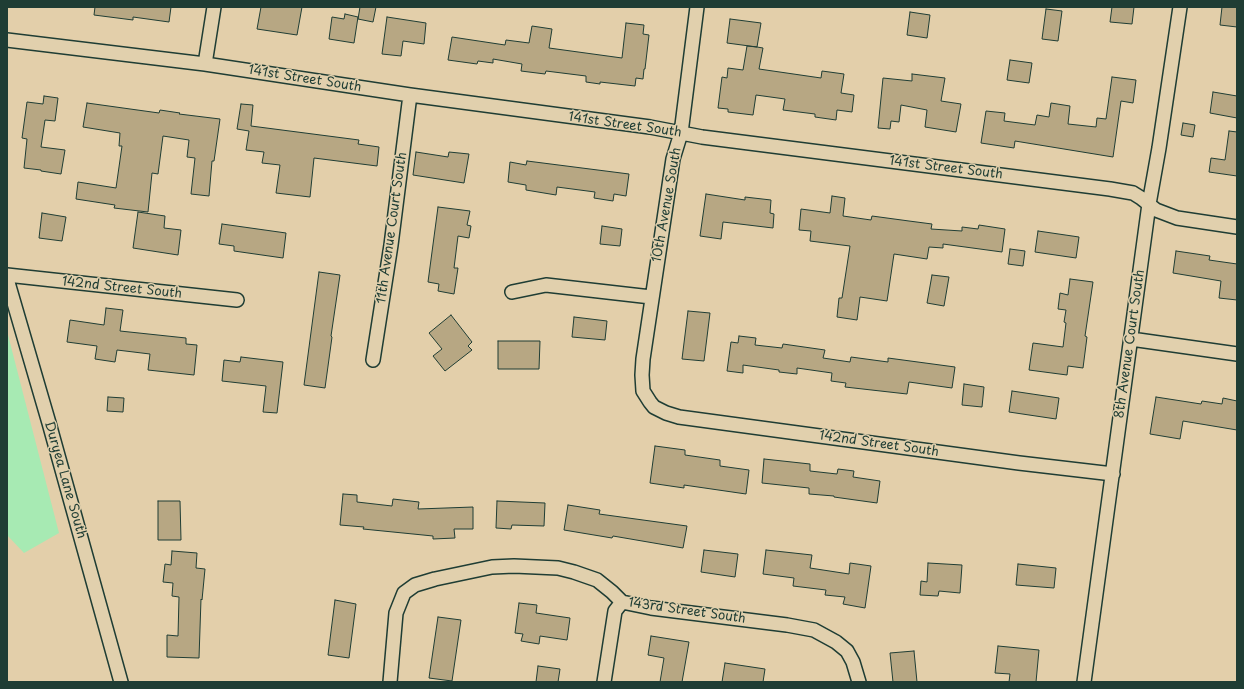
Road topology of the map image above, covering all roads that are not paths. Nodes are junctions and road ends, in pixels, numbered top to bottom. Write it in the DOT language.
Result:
graph roads {
  1 [pos="214,7"];
  2 [pos="697,7"];
  3 [pos="1180,7"];
  4 [pos="7,40"];
  5 [pos="205,64"];
  6 [pos="410,95"];
  7 [pos="681,133"];
  8 [pos="1149,204"];
  9 [pos="1237,227"];
  10 [pos="7,275"];
  11 [pos="7,279"];
  12 [pos="512,292"];
  13 [pos="651,297"];
  14 [pos="237,300"];
  15 [pos="1132,339"];
  16 [pos="1237,354"];
  17 [pos="373,360"];
  18 [pos="650,402"];
  19 [pos="1112,474"];
  20 [pos="622,602"];
  21 [pos="121,682"];
  22 [pos="390,682"];
  23 [pos="604,682"];
  24 [pos="859,682"];
  25 [pos="1084,682"];
  1 -- 5 [label="street"];
  2 -- 7 [label="street, 10th Avenue South"];
  3 -- 8 [label="street, 8th Avenue Court South"];
  4 -- 5 [label="street, 141st Street South"];
  5 -- 6 [label="street, 141st Street South"];
  6 -- 7 [label="street, 141st Street South"];
  6 -- 17 [label="street, 11th Avenue Court South"];
  7 -- 8 [label="street, 141st Street South"];
  7 -- 13 [label="street, 10th Avenue South"];
  8 -- 9 [label="street, 141st Street South"];
  8 -- 15 [label="street, 8th Avenue Court South"];
  10 -- 14 [label="street, 142nd Street South"];
  11 -- 21 [label="street, Duryea Lane South"];
  12 -- 13 [label="street"];
  13 -- 18 [label="street, 10th Avenue South"];
  15 -- 16 [label="street"];
  15 -- 19 [label="street, 8th Avenue Court South"];
  18 -- 19 [label="street, 142nd Street South"];
  19 -- 25 [label="street, 8th Avenue Court South"];
  20 -- 22 [label="street, 143rd Street South"];
  20 -- 23 [label="street"];
  20 -- 24 [label="street, 143rd Street South"];
}
